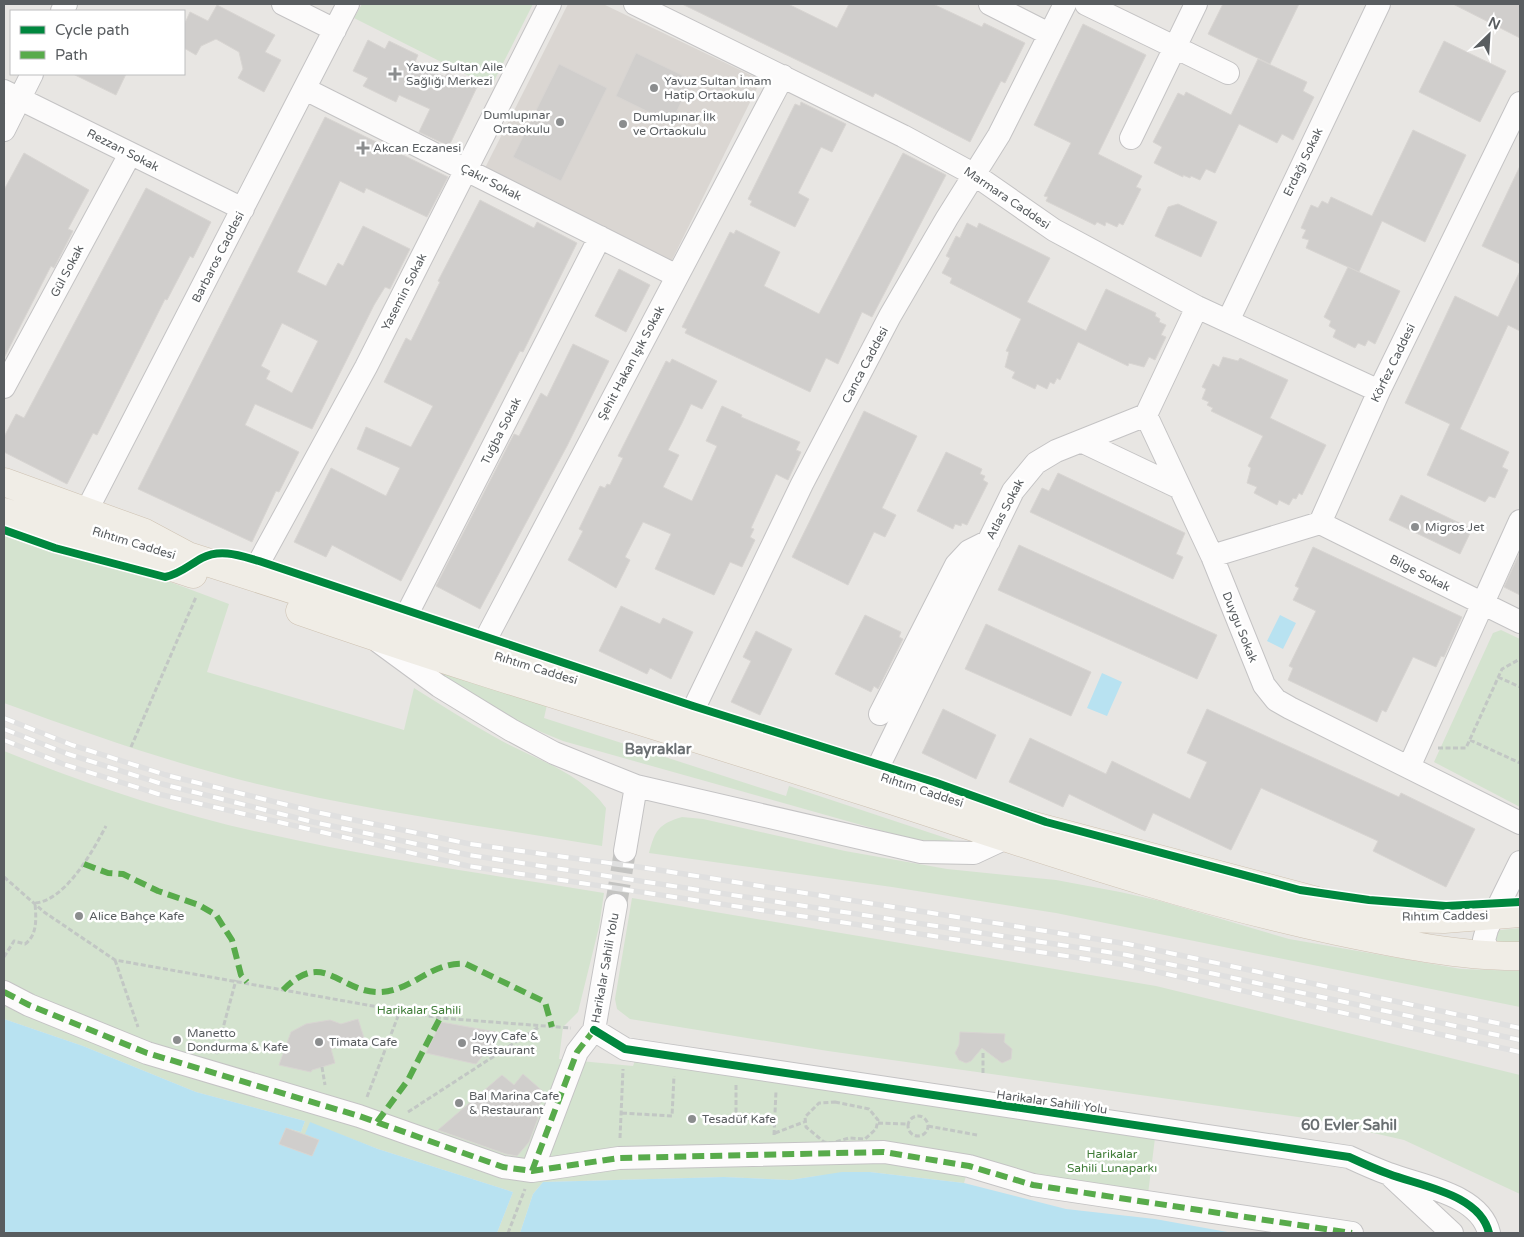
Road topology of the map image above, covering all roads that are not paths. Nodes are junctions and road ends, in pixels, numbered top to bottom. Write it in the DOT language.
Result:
graph roads {
  1 [pos="283,4"];
  2 [pos="348,4"];
  3 [pos="550,4"];
  4 [pos="636,4"];
  5 [pos="990,4"];
  6 [pos="1065,4"];
  7 [pos="1086,4"];
  8 [pos="1196,4"];
  9 [pos="1379,4"];
  10 [pos="334,30"];
  11 [pos="1050,34"];
  12 [pos="1175,47"];
  13 [pos="1228,73"];
  14 [pos="31,75"];
  15 [pos="784,76"];
  16 [pos="304,89"];
  17 [pos="12,95"];
  18 [pos="1520,103"];
  19 [pos="4,130"];
  20 [pos="1131,138"];
  21 [pos="130,154"];
  22 [pos="466,170"];
  23 [pos="975,175"];
  24 [pos="243,210"];
  25 [pos="600,238"];
  26 [pos="677,276"];
  27 [pos="1197,307"];
  28 [pos="1228,320"];
  29 [pos="4,387"];
  30 [pos="1379,392"];
  31 [pos="1146,415"];
  32 [pos="1081,441"];
  33 [pos="4,482"];
  34 [pos="1180,488"];
  35 [pos="87,510"];
  36 [pos="4,512"];
  37 [pos="1520,521"];
  38 [pos="1320,523"];
  39 [pos="989,540"];
  40 [pos="1212,556"];
  41 [pos="251,576"];
  42 [pos="336,603"];
  43 [pos="1483,605"];
  44 [pos="1520,622"];
  45 [pos="402,624"];
  46 [pos="370,635"];
  47 [pos="480,650"];
  48 [pos="880,714"];
  49 [pos="684,725"];
  50 [pos="1413,758"];
  51 [pos="870,783"];
  52 [pos="636,786"];
  53 [pos="1520,823"];
  54 [pos="1008,829"];
  55 [pos="625,851"];
  56 [pos="1520,862"];
  57 [pos="616,905"];
  58 [pos="1507,914"];
  59 [pos="1489,954"];
  60 [pos="1520,956"];
  61 [pos="4,992"];
  62 [pos="594,1030"];
  63 [pos="532,1171"];
  64 [pos="1390,1174"];
  65 [pos="1352,1233"];
  66 [pos="1452,1233"];
  67 [pos="1489,1233"];
  1 -- 10 [label="street"];
  2 -- 10 [label="street, Barbaros Caddesi"];
  3 -- 22 [label="street, Yasemin Sokak"];
  4 -- 15 [label="street, Marmara Caddesi"];
  5 -- 11 [label="street"];
  6 -- 11 [label="street, Canca Caddesi"];
  7 -- 12 [label="street"];
  8 -- 12 [label="street"];
  9 -- 28 [label="street, Erdağı Sokak"];
  10 -- 16 [label="street, Barbaros Caddesi"];
  11 -- 23 [label="street, Canca Caddesi"];
  12 -- 13 [label="street"];
  12 -- 20 [label="street"];
  14 -- 17 [label="street"];
  15 -- 23 [label="street, Marmara Caddesi"];
  15 -- 26 [label="street, Şehit Hakan Işık Sokak"];
  16 -- 22 [label="street, Çakır Sokak"];
  16 -- 24 [label="street, Barbaros Caddesi"];
  17 -- 19 [label="street"];
  17 -- 21 [label="street, Rezzan Sokak"];
  18 -- 30 [label="street, Körfez Caddesi"];
  21 -- 24 [label="street, Rezzan Sokak"];
  21 -- 29 [label="street, Gül Sokak"];
  22 -- 25 [label="street, Çakır Sokak"];
  22 -- 41 [label="street, Yasemin Sokak"];
  23 -- 27 [label="street, Marmara Caddesi"];
  23 -- 49 [label="street, Canca Caddesi"];
  24 -- 35 [label="street, Barbaros Caddesi"];
  25 -- 26 [label="street, Çakır Sokak"];
  25 -- 45 [label="street, Tuğba Sokak"];
  26 -- 47 [label="street, Şehit Hakan Işık Sokak"];
  27 -- 28 [label="street, Marmara Caddesi"];
  27 -- 31 [label="street"];
  28 -- 30 [label="street, Marmara Caddesi"];
  30 -- 38 [label="street, Körfez Caddesi"];
  31 -- 32 [label="street, Atlas Sokak"];
  31 -- 34 [label="street, Duygu Sokak"];
  32 -- 34 [label="street"];
  32 -- 39 [label="street, Atlas Sokak"];
  33 -- 35 [label="main road, Rıhtım Caddesi"];
  34 -- 40 [label="street, Duygu Sokak"];
  35 -- 41 [label="main road, Rıhtım Caddesi"];
  36 -- 46 [label="main road, Rıhtım Caddesi"];
  37 -- 43 [label="street"];
  38 -- 40 [label="street"];
  38 -- 43 [label="street, Bilge Sokak"];
  39 -- 48 [label="street"];
  39 -- 51 [label="street, Atlas Sokak"];
  40 -- 50 [label="street, Duygu Sokak"];
  41 -- 42 [label="main road, Rıhtım Caddesi"];
  42 -- 45 [label="main road, Rıhtım Caddesi"];
  42 -- 46 [label="street, Rıhtım Caddesi"];
  43 -- 44 [label="street, Bilge Sokak"];
  43 -- 50 [label="street"];
  45 -- 47 [label="main road, Rıhtım Caddesi"];
  46 -- 49 [label="main road, Rıhtım Caddesi"];
  46 -- 52 [label="street, Rıhtım Caddesi"];
  47 -- 49 [label="main road, Rıhtım Caddesi"];
  49 -- 51 [label="main road, Rıhtım Caddesi"];
  50 -- 53 [label="street, Duygu Sokak"];
  51 -- 54 [label="main road, Rıhtım Caddesi"];
  52 -- 54 [label="street, Rıhtım Caddesi"];
  52 -- 55 [label="street"];
  54 -- 58 [label="main road, Rıhtım Caddesi"];
  54 -- 59 [label="main road, Rıhtım Caddesi"];
  56 -- 58 [label="street"];
  57 -- 62 [label="street, Harikalar Sahili Yolu"];
  58 -- 59 [label="street"];
  59 -- 60 [label="main road, Rıhtım Caddesi"];
  61 -- 63 [label="street"];
  62 -- 63 [label="street"];
  62 -- 64 [label="street, Harikalar Sahili Yolu"];
  63 -- 65 [label="street"];
  64 -- 66 [label="street, Harikalar Sahili Yolu"];
  64 -- 67 [label="street, Harikalar Sahili Yolu"];
}
